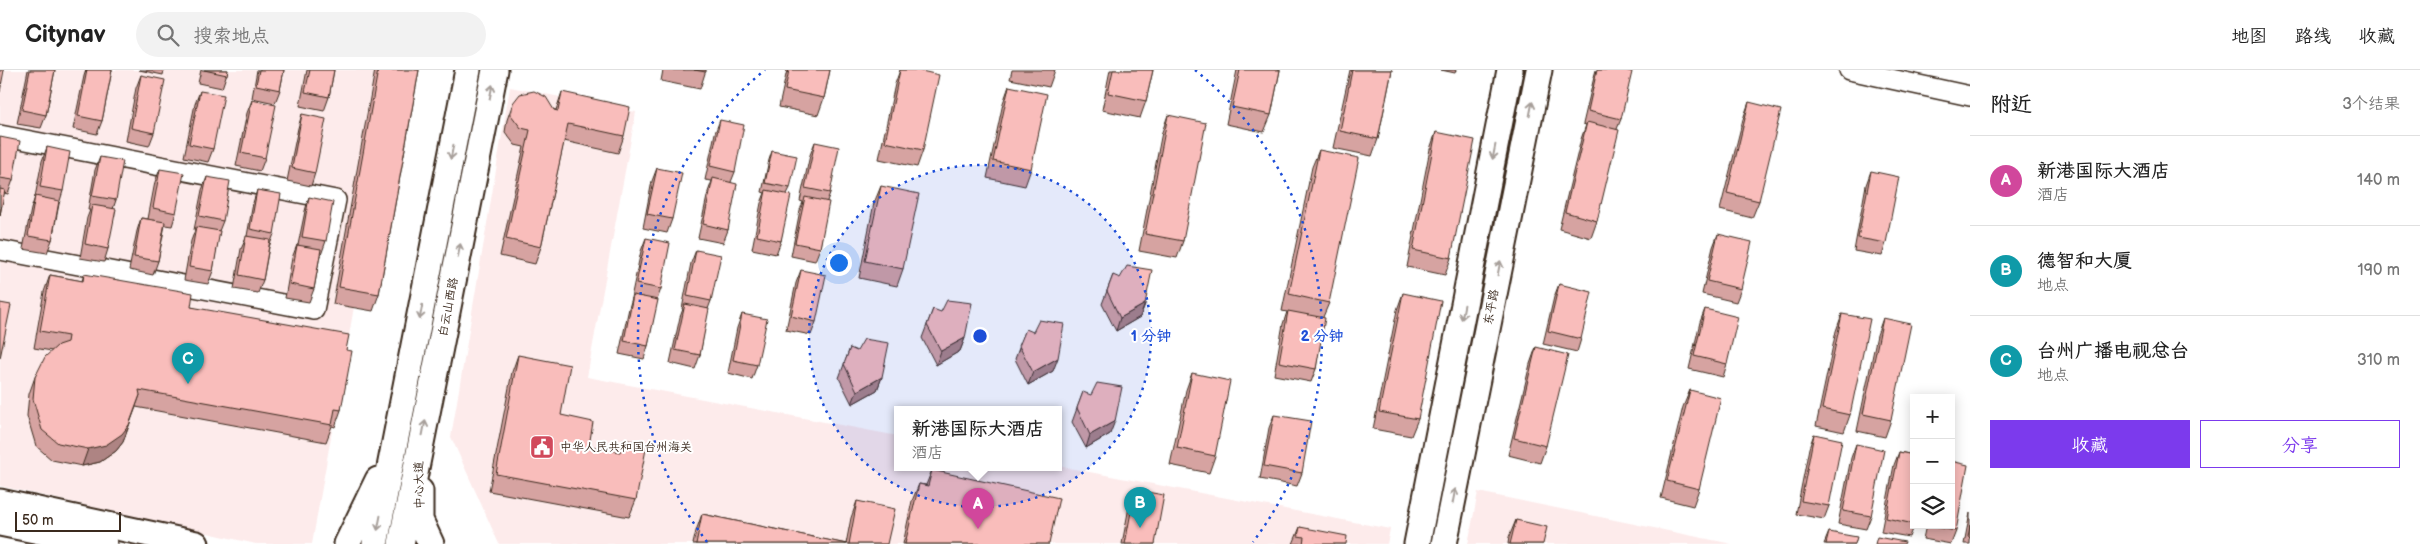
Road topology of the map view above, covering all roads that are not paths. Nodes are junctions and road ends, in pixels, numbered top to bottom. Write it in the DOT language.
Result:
graph roads {
  1 [pos="468,70"];
  2 [pos="495,70"];
  3 [pos="1510,70"];
  4 [pos="1539,70"];
  5 [pos="1849,70"];
  6 [pos="1920,77"];
  7 [pos="1970,96"];
  8 [pos="0,135"];
  9 [pos="0,250"];
  10 [pos="396,436"];
  11 [pos="419,454"];
  12 [pos="0,502"];
  13 [pos="0,523"];
  14 [pos="104,544"];
  15 [pos="196,544"];
  16 [pos="347,544"];
  17 [pos="375,544"];
  18 [pos="401,544"];
  19 [pos="431,544"];
  20 [pos="1417,544"];
  21 [pos="1444,544"];
  1 -- 10 [label="main road, one-way"];
  11 -- 2 [label="main road, 白云山西路, one-way"];
  3 -- 20 [label="main road, one-way"];
  21 -- 4 [label="main road, 东平路, one-way"];
  5 -- 6 [label="street"];
  6 -- 7 [label="street"];
  8 -- 9 [label="street"];
  10 -- 16 [label="main road"];
  10 -- 17 [label="main road, one-way"];
  11 -- 18 [label="main road, 白云山西路"];
  11 -- 19 [label="main road, 中心大道"];
  12 -- 15 [label="main road"];
  13 -- 14 [label="main road"];
}
